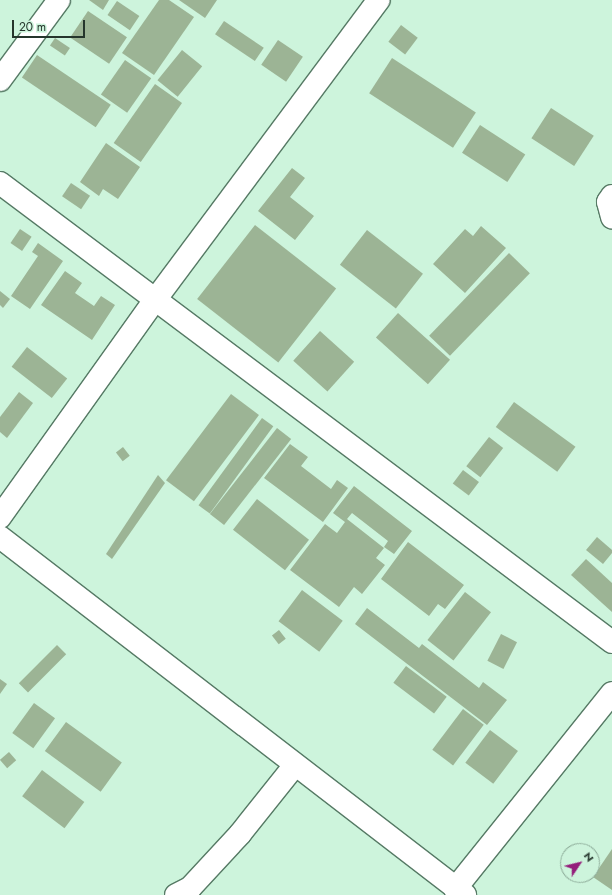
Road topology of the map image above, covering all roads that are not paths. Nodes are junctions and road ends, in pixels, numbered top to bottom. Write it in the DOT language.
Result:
graph roads {
  1 [pos="59,0"];
  2 [pos="379,0"];
  3 [pos="0,80"];
  4 [pos="0,183"];
  5 [pos="612,196"];
  6 [pos="612,217"];
  7 [pos="155,300"];
  8 [pos="0,517"];
  9 [pos="0,537"];
  10 [pos="612,642"];
  11 [pos="612,692"];
  12 [pos="295,765"];
  13 [pos="460,892"];
  14 [pos="176,895"];
  1 -- 3 [label="street"];
  2 -- 7 [label="street"];
  4 -- 7 [label="street"];
  5 -- 6 [label="street"];
  7 -- 8 [label="street"];
  7 -- 10 [label="street"];
  9 -- 12 [label="street"];
  11 -- 13 [label="street"];
  12 -- 13 [label="street"];
  12 -- 14 [label="street"];
}
